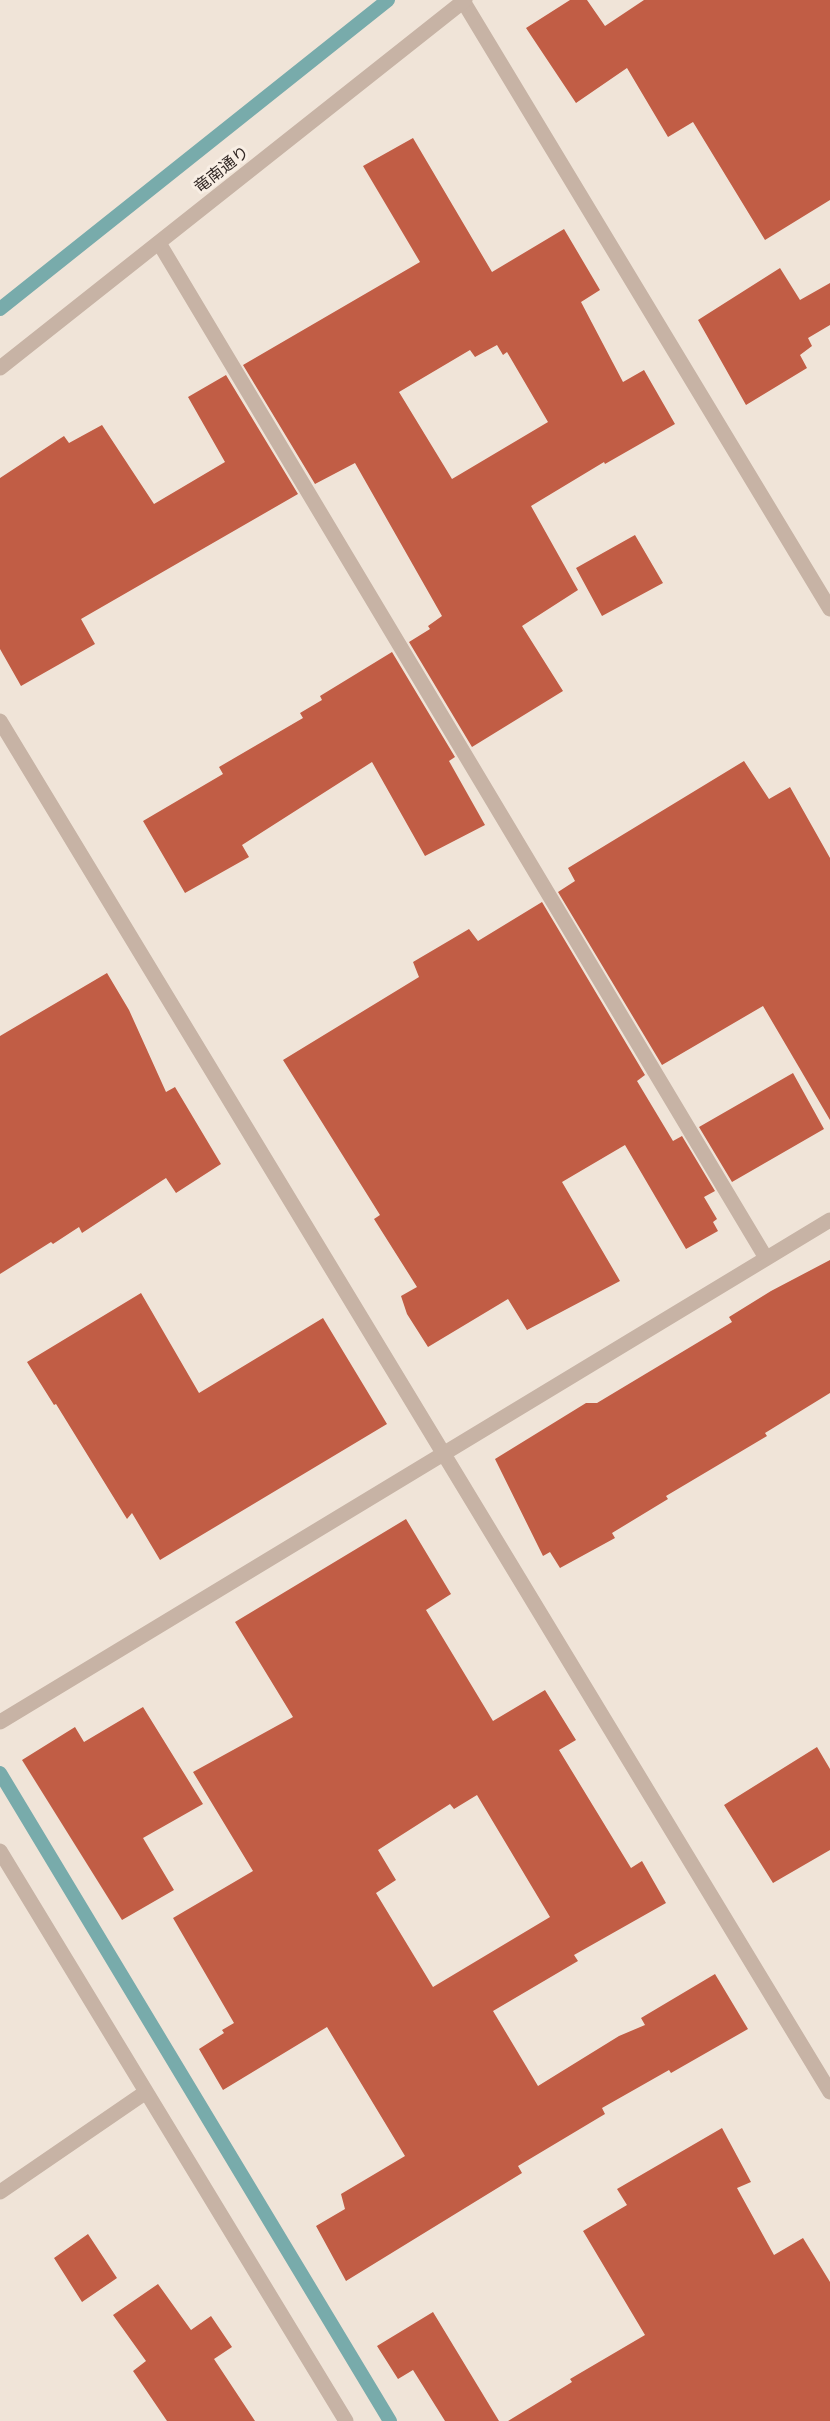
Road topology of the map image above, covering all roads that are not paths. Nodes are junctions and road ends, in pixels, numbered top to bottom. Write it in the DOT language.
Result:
graph roads {
  1 [pos="464,1"];
  2 [pos="159,243"];
  3 [pos="0,368"];
  4 [pos="830,609"];
  5 [pos="0,721"];
  6 [pos="830,1220"];
  7 [pos="766,1258"];
  8 [pos="442,1454"];
  9 [pos="0,1722"];
  10 [pos="0,1851"];
  11 [pos="146,2092"];
  12 [pos="830,2092"];
  13 [pos="0,2192"];
  14 [pos="341,2419"];
  1 -- 2 [label="street, 竜南通り"];
  1 -- 4 [label="street"];
  2 -- 3 [label="street, 竜南通り"];
  2 -- 7 [label="street"];
  5 -- 8 [label="street"];
  6 -- 7 [label="street"];
  7 -- 8 [label="street"];
  8 -- 9 [label="street"];
  8 -- 12 [label="street"];
  10 -- 11 [label="street"];
  11 -- 13 [label="street"];
  11 -- 14 [label="street"];
}
